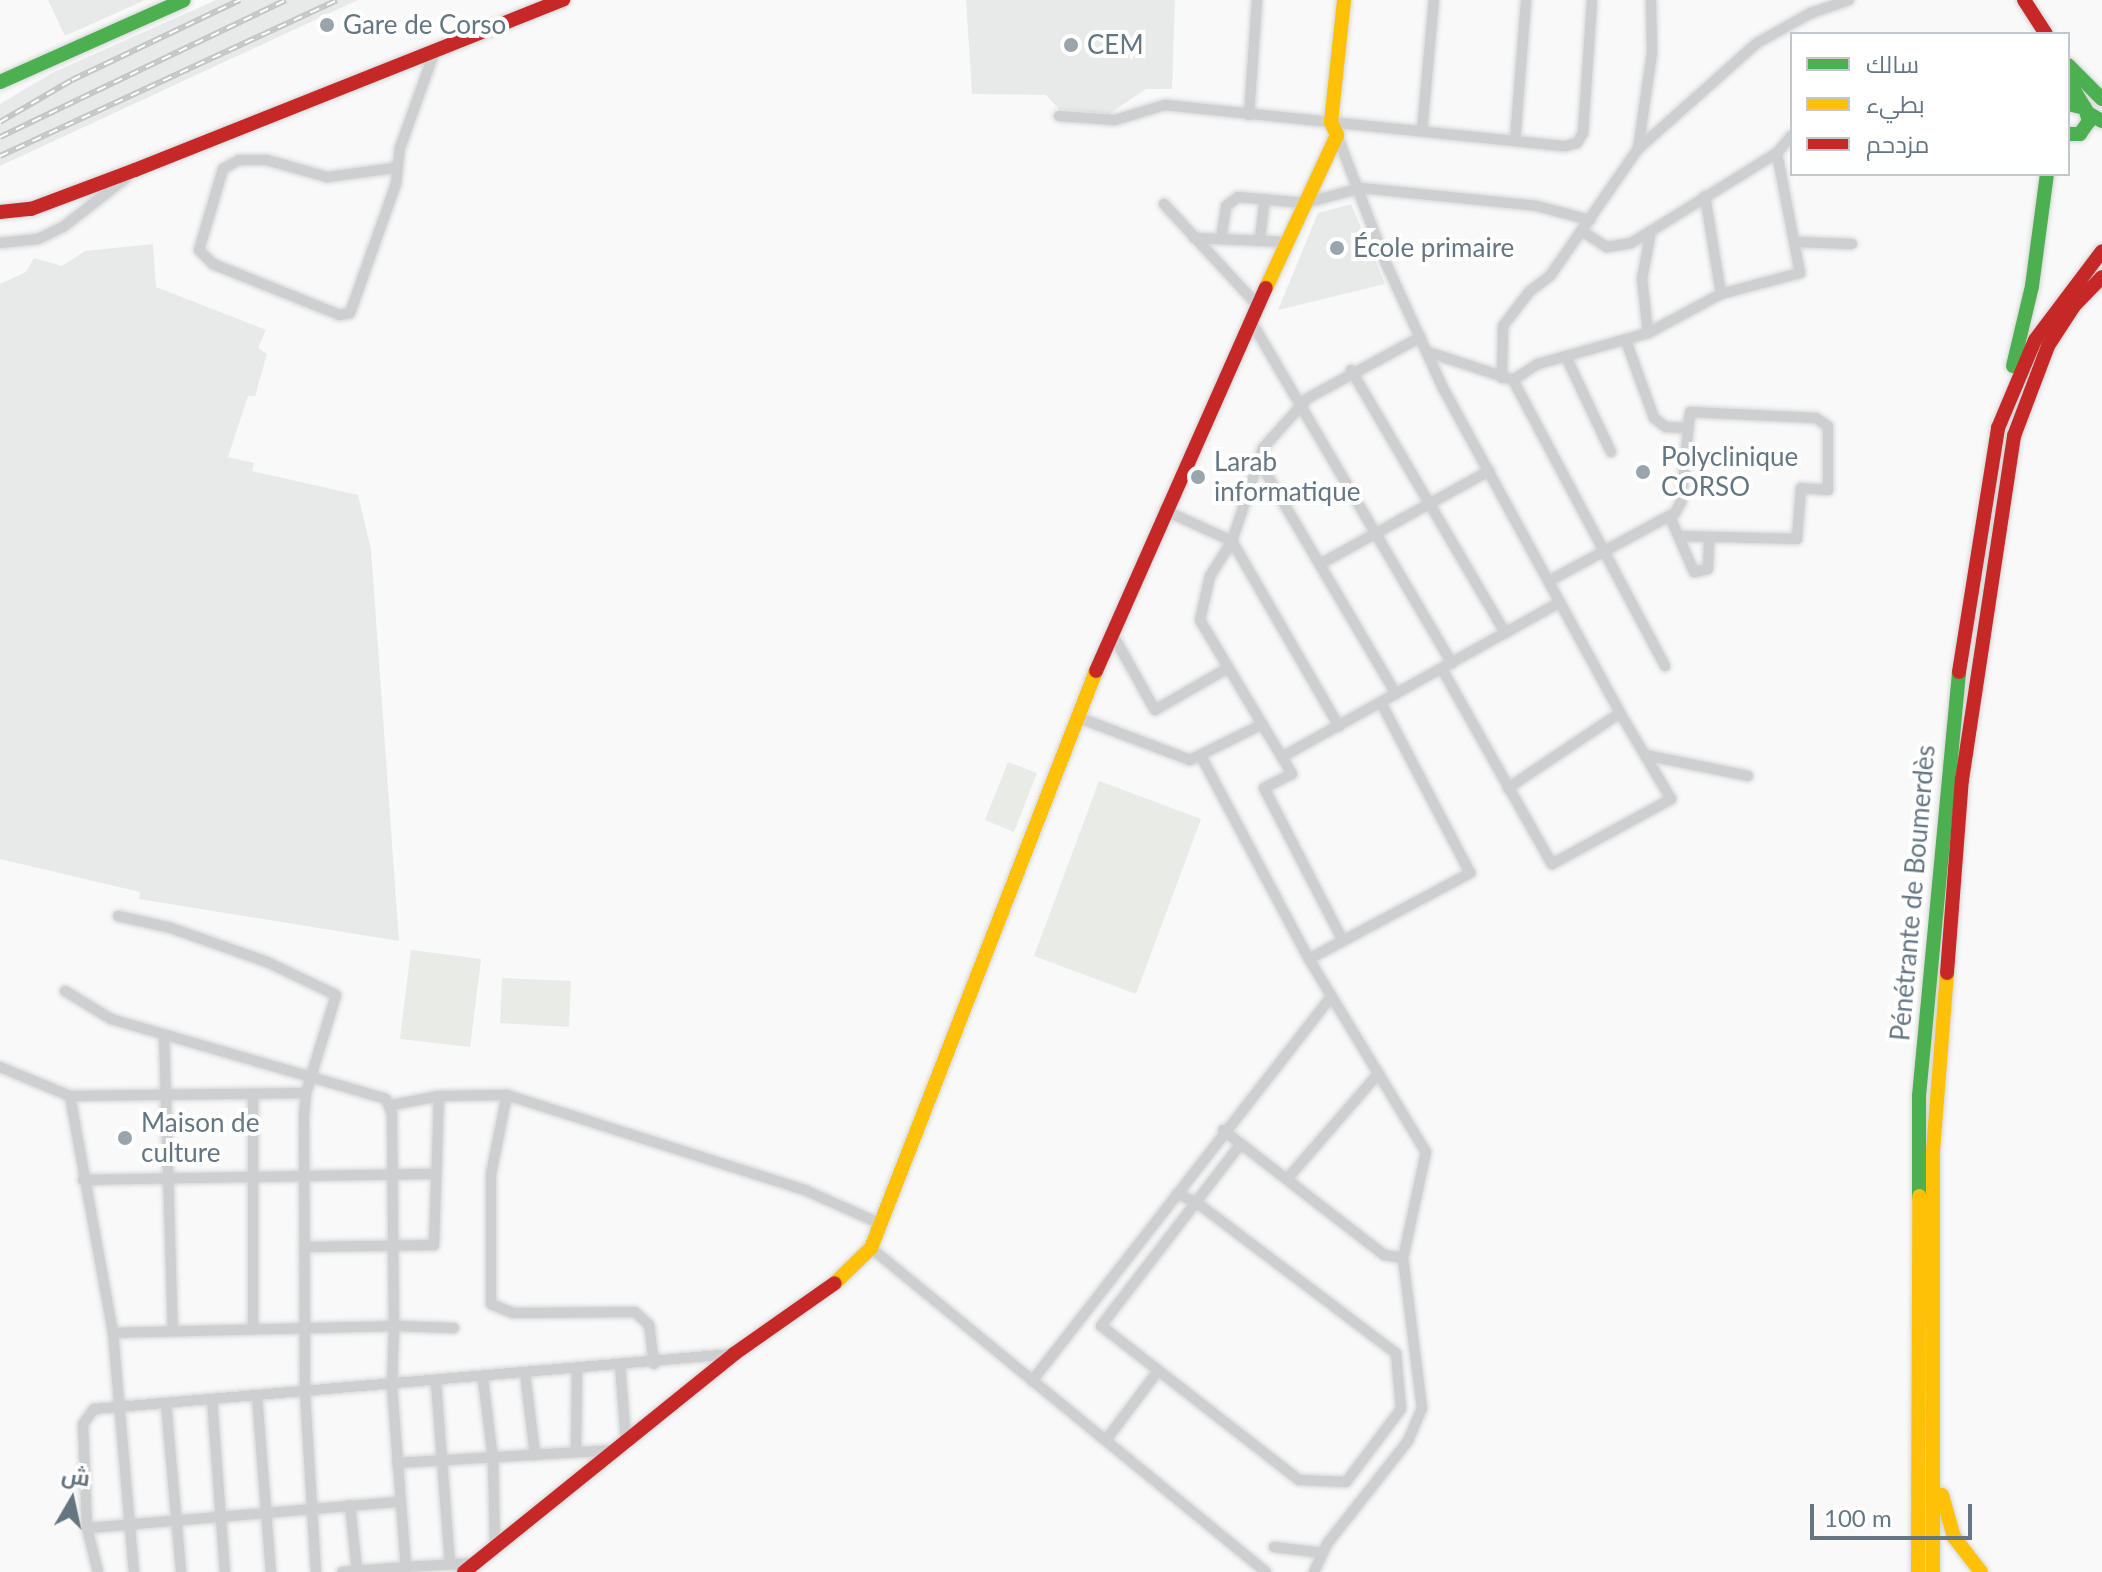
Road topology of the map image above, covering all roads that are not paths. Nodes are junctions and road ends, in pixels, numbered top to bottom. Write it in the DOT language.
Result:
graph roads {
  1 [pos="184,0"];
  2 [pos="563,0"];
  3 [pos="1257,0"];
  4 [pos="1344,0"];
  5 [pos="1434,0"];
  6 [pos="1526,0"];
  7 [pos="1592,0"];
  8 [pos="1651,0"];
  9 [pos="1849,0"];
  10 [pos="2024,0"];
  11 [pos="2045,32"];
  12 [pos="435,49"];
  13 [pos="2070,67"];
  14 [pos="0,82"];
  15 [pos="2070,83"];
  16 [pos="2102,99"];
  17 [pos="2070,104"];
  18 [pos="2088,113"];
  19 [pos="1249,115"];
  20 [pos="1059,116"];
  21 [pos="2102,121"];
  22 [pos="1334,129"];
  23 [pos="1422,131"];
  24 [pos="2102,132"];
  25 [pos="2071,134"];
  26 [pos="1790,137"];
  27 [pos="1515,141"];
  28 [pos="1638,149"];
  29 [pos="1777,153"];
  30 [pos="394,168"];
  31 [pos="135,170"];
  32 [pos="2047,176"];
  33 [pos="1361,188"];
  34 [pos="1705,196"];
  35 [pos="1265,199"];
  36 [pos="1305,203"];
  37 [pos="1164,204"];
  38 [pos="0,212"];
  39 [pos="1590,220"];
  40 [pos="1582,231"];
  41 [pos="1651,231"];
  42 [pos="1194,238"];
  43 [pos="1260,238"];
  44 [pos="1221,239"];
  45 [pos="1287,242"];
  46 [pos="1796,242"];
  47 [pos="0,243"];
  48 [pos="1852,244"];
  49 [pos="2102,251"];
  50 [pos="2102,279"];
  51 [pos="1721,294"];
  52 [pos="1258,306"];
  53 [pos="1251,321"];
  54 [pos="1648,333"];
  55 [pos="1421,337"];
  56 [pos="1626,341"];
  57 [pos="1428,352"];
  58 [pos="1566,357"];
  59 [pos="1351,370"];
  60 [pos="1508,379"];
  61 [pos="1302,404"];
  62 [pos="1686,428"];
  63 [pos="1998,428"];
  64 [pos="1611,452"];
  65 [pos="1260,463"];
  66 [pos="1489,471"];
  67 [pos="1432,502"];
  68 [pos="1164,510"];
  69 [pos="1670,517"];
  70 [pos="1375,533"];
  71 [pos="1679,536"];
  72 [pos="1709,537"];
  73 [pos="1232,541"];
  74 [pos="1607,551"];
  75 [pos="1322,563"];
  76 [pos="1549,581"];
  77 [pos="1560,602"];
  78 [pos="1505,633"];
  79 [pos="1113,635"];
  80 [pos="1452,663"];
  81 [pos="1665,666"];
  82 [pos="1228,668"];
  83 [pos="1442,669"];
  84 [pos="1396,694"];
  85 [pos="1381,703"];
  86 [pos="1620,713"];
  87 [pos="1077,717"];
  88 [pos="1263,724"];
  89 [pos="1339,726"];
  90 [pos="1645,755"];
  91 [pos="1282,757"];
  92 [pos="1202,758"];
  93 [pos="1748,776"];
  94 [pos="1508,788"];
  95 [pos="118,916"];
  96 [pos="1343,941"];
  97 [pos="1309,959"];
  98 [pos="65,991"];
  99 [pos="1329,999"];
  100 [pos="164,1035"];
  101 [pos="0,1067"];
  102 [pos="1377,1075"];
  103 [pos="311,1081"];
  104 [pos="306,1093"];
  105 [pos="165,1095"];
  106 [pos="253,1095"];
  107 [pos="507,1095"];
  108 [pos="70,1096"];
  109 [pos="439,1096"];
  110 [pos="392,1105"];
  111 [pos="1223,1130"];
  112 [pos="1236,1150"];
  113 [pos="390,1174"];
  114 [pos="434,1174"];
  115 [pos="256,1176"];
  116 [pos="305,1176"];
  117 [pos="170,1177"];
  118 [pos="1287,1179"];
  119 [pos="83,1180"];
  120 [pos="1177,1194"];
  121 [pos="1196,1202"];
  122 [pos="881,1224"];
  123 [pos="392,1245"];
  124 [pos="306,1247"];
  125 [pos="871,1248"];
  126 [pos="1403,1258"];
  127 [pos="1085,1316"];
  128 [pos="394,1326"];
  129 [pos="1101,1326"];
  130 [pos="454,1328"];
  131 [pos="253,1329"];
  132 [pos="306,1330"];
  133 [pos="173,1331"];
  134 [pos="113,1333"];
  135 [pos="734,1354"];
  136 [pos="654,1364"];
  137 [pos="620,1365"];
  138 [pos="577,1369"];
  139 [pos="1158,1371"];
  140 [pos="525,1373"];
  141 [pos="483,1379"];
  142 [pos="1032,1381"];
  143 [pos="436,1382"];
  144 [pos="392,1386"];
  145 [pos="305,1393"];
  146 [pos="257,1396"];
  147 [pos="212,1400"];
  148 [pos="166,1403"];
  149 [pos="122,1407"];
  150 [pos="1933,1423"];
  151 [pos="1106,1440"];
  152 [pos="620,1446"];
  153 [pos="576,1451"];
  154 [pos="535,1455"];
  155 [pos="493,1459"];
  156 [pos="441,1460"];
  157 [pos="397,1463"];
  158 [pos="399,1502"];
  159 [pos="350,1505"];
  160 [pos="310,1508"];
  161 [pos="1918,1509"];
  162 [pos="263,1513"];
  163 [pos="222,1518"];
  164 [pos="177,1521"];
  165 [pos="128,1523"];
  166 [pos="87,1528"];
  167 [pos="495,1546"];
  168 [pos="1274,1547"];
  169 [pos="1323,1553"];
  170 [pos="450,1563"];
  171 [pos="406,1567"];
  172 [pos="470,1568"];
  173 [pos="357,1571"];
  174 [pos="98,1572"];
  175 [pos="134,1572"];
  176 [pos="181,1572"];
  177 [pos="225,1572"];
  178 [pos="271,1572"];
  179 [pos="316,1572"];
  180 [pos="342,1572"];
  181 [pos="1266,1572"];
  182 [pos="1314,1572"];
  183 [pos="1909,1572"];
  184 [pos="1918,1572"];
  185 [pos="1933,1572"];
  186 [pos="1981,1572"];
  1 -- 14 [label="main road"];
  2 -- 12 [label="main road"];
  3 -- 19 [label="street"];
  4 -- 22 [label="main road"];
  5 -- 23 [label="street"];
  6 -- 27 [label="street"];
  7 -- 27 [label="street"];
  8 -- 28 [label="street"];
  9 -- 28 [label="street"];
  10 -- 11 [label="main road"];
  12 -- 30 [label="street"];
  12 -- 31 [label="main road"];
  13 -- 16 [label="main road"];
  15 -- 18 [label="main road"];
  17 -- 18 [label="main road"];
  18 -- 21 [label="main road"];
  18 -- 25 [label="main road"];
  19 -- 20 [label="street"];
  19 -- 22 [label="street"];
  22 -- 23 [label="street"];
  22 -- 33 [label="street"];
  22 -- 36 [label="main road"];
  23 -- 27 [label="street"];
  24 -- 25 [label="main road"];
  26 -- 29 [label="street"];
  28 -- 39 [label="street"];
  29 -- 34 [label="street"];
  29 -- 46 [label="street"];
  30 -- 30 [label="street"];
  31 -- 38 [label="main road"];
  31 -- 47 [label="street"];
  32 -- 63 [label="main road"];
  33 -- 36 [label="street"];
  33 -- 39 [label="street"];
  33 -- 55 [label="street"];
  34 -- 41 [label="street"];
  34 -- 51 [label="street"];
  35 -- 36 [label="street"];
  35 -- 43 [label="street"];
  35 -- 44 [label="street"];
  36 -- 45 [label="main road"];
  37 -- 42 [label="street"];
  39 -- 40 [label="street"];
  40 -- 41 [label="street"];
  40 -- 60 [label="street"];
  41 -- 54 [label="street"];
  42 -- 44 [label="street"];
  42 -- 52 [label="street"];
  43 -- 44 [label="street"];
  43 -- 45 [label="street"];
  45 -- 52 [label="main road"];
  46 -- 48 [label="street"];
  46 -- 51 [label="street"];
  49 -- 63 [label="main road, Pénétrante de Boumerdès"];
  50 -- 150 [label="main road, Pénétrante de Boumerdès"];
  51 -- 54 [label="street"];
  52 -- 53 [label="main road"];
  53 -- 61 [label="street"];
  53 -- 68 [label="main road"];
  54 -- 56 [label="street"];
  55 -- 57 [label="street"];
  55 -- 59 [label="street"];
  56 -- 58 [label="street"];
  56 -- 62 [label="street"];
  57 -- 60 [label="street"];
  57 -- 66 [label="street"];
  58 -- 60 [label="street"];
  58 -- 64 [label="street"];
  59 -- 61 [label="street"];
  59 -- 67 [label="street"];
  60 -- 74 [label="street"];
  61 -- 65 [label="street"];
  61 -- 70 [label="street"];
  62 -- 69 [label="street"];
  62 -- 72 [label="street"];
  63 -- 161 [label="main road, Pénétrante de Boumerdès"];
  65 -- 73 [label="street"];
  65 -- 75 [label="street"];
  66 -- 67 [label="street"];
  66 -- 76 [label="street"];
  67 -- 70 [label="street"];
  67 -- 78 [label="street"];
  68 -- 73 [label="street"];
  68 -- 79 [label="main road"];
  69 -- 71 [label="street"];
  69 -- 74 [label="street"];
  70 -- 75 [label="street"];
  70 -- 80 [label="street"];
  71 -- 72 [label="street"];
  71 -- 72 [label="street"];
  73 -- 82 [label="street"];
  73 -- 89 [label="street"];
  74 -- 76 [label="street"];
  74 -- 81 [label="street"];
  75 -- 84 [label="street"];
  76 -- 77 [label="street"];
  77 -- 78 [label="street"];
  77 -- 86 [label="street"];
  78 -- 80 [label="street"];
  79 -- 82 [label="street"];
  79 -- 87 [label="main road"];
  80 -- 83 [label="street"];
  82 -- 88 [label="street"];
  83 -- 84 [label="street"];
  83 -- 94 [label="street"];
  84 -- 85 [label="street"];
  85 -- 89 [label="street"];
  85 -- 96 [label="street"];
  86 -- 90 [label="street"];
  86 -- 94 [label="street"];
  87 -- 92 [label="street"];
  87 -- 122 [label="main road"];
  88 -- 91 [label="street"];
  88 -- 92 [label="street"];
  89 -- 91 [label="street"];
  90 -- 93 [label="street"];
  90 -- 94 [label="street"];
  91 -- 96 [label="street"];
  92 -- 97 [label="street"];
  95 -- 103 [label="street"];
  96 -- 97 [label="street"];
  97 -- 99 [label="street"];
  98 -- 100 [label="street"];
  99 -- 102 [label="street"];
  99 -- 111 [label="street"];
  100 -- 103 [label="street"];
  100 -- 105 [label="street"];
  101 -- 108 [label="street"];
  102 -- 118 [label="street"];
  102 -- 126 [label="street"];
  103 -- 104 [label="street"];
  103 -- 110 [label="street"];
  104 -- 106 [label="street"];
  104 -- 116 [label="street"];
  105 -- 106 [label="street"];
  105 -- 108 [label="street"];
  105 -- 117 [label="street"];
  106 -- 115 [label="street"];
  107 -- 109 [label="street"];
  107 -- 122 [label="street"];
  107 -- 136 [label="street"];
  108 -- 119 [label="street"];
  109 -- 110 [label="street"];
  109 -- 114 [label="street"];
  110 -- 113 [label="street"];
  111 -- 118 [label="street"];
  111 -- 120 [label="street"];
  112 -- 121 [label="street"];
  113 -- 114 [label="street"];
  113 -- 116 [label="street"];
  113 -- 123 [label="street"];
  114 -- 123 [label="street"];
  115 -- 116 [label="street"];
  115 -- 117 [label="street"];
  115 -- 131 [label="street"];
  116 -- 124 [label="street"];
  117 -- 119 [label="street"];
  117 -- 133 [label="street"];
  118 -- 126 [label="street"];
  119 -- 134 [label="street"];
  120 -- 121 [label="street"];
  120 -- 127 [label="street"];
  121 -- 129 [label="street"];
  121 -- 139 [label="street"];
  122 -- 125 [label="main road"];
  123 -- 124 [label="street"];
  123 -- 128 [label="street"];
  124 -- 132 [label="street"];
  125 -- 135 [label="main road"];
  125 -- 142 [label="street"];
  126 -- 169 [label="street"];
  127 -- 129 [label="street"];
  127 -- 142 [label="street"];
  128 -- 130 [label="street"];
  128 -- 132 [label="street"];
  128 -- 144 [label="street"];
  129 -- 139 [label="street"];
  131 -- 132 [label="street"];
  131 -- 133 [label="street"];
  132 -- 145 [label="street"];
  133 -- 134 [label="street"];
  134 -- 149 [label="street"];
  135 -- 136 [label="street"];
  135 -- 152 [label="main road"];
  136 -- 137 [label="street"];
  137 -- 138 [label="street"];
  137 -- 152 [label="street"];
  138 -- 140 [label="street"];
  138 -- 153 [label="street"];
  139 -- 151 [label="street"];
  140 -- 141 [label="street"];
  140 -- 154 [label="street"];
  141 -- 143 [label="street"];
  141 -- 155 [label="street"];
  142 -- 151 [label="street"];
  143 -- 144 [label="street"];
  143 -- 156 [label="street"];
  144 -- 145 [label="street"];
  144 -- 157 [label="street"];
  145 -- 146 [label="street"];
  145 -- 160 [label="street"];
  146 -- 147 [label="street"];
  146 -- 162 [label="street"];
  147 -- 148 [label="street"];
  147 -- 163 [label="street"];
  148 -- 149 [label="street"];
  148 -- 164 [label="street"];
  149 -- 165 [label="street"];
  149 -- 166 [label="street"];
  150 -- 185 [label="main road, Pénétrante de Boumerdès"];
  150 -- 186 [label="main road"];
  151 -- 181 [label="street"];
  152 -- 153 [label="street"];
  152 -- 167 [label="main road"];
  153 -- 154 [label="street"];
  154 -- 155 [label="street"];
  155 -- 156 [label="street"];
  155 -- 167 [label="street"];
  156 -- 157 [label="street"];
  156 -- 170 [label="street"];
  157 -- 158 [label="street"];
  158 -- 159 [label="street"];
  158 -- 171 [label="street"];
  159 -- 160 [label="street"];
  159 -- 173 [label="street"];
  160 -- 162 [label="street"];
  160 -- 179 [label="street"];
  161 -- 183 [label="main road"];
  161 -- 184 [label="main road, Pénétrante de Boumerdès"];
  162 -- 163 [label="street"];
  162 -- 178 [label="street"];
  163 -- 164 [label="street"];
  163 -- 177 [label="street"];
  164 -- 165 [label="street"];
  164 -- 176 [label="street"];
  165 -- 166 [label="street"];
  165 -- 175 [label="street"];
  166 -- 174 [label="street"];
  167 -- 172 [label="main road"];
  168 -- 169 [label="street"];
  169 -- 182 [label="street"];
  170 -- 171 [label="street"];
  170 -- 172 [label="street"];
  171 -- 173 [label="street"];
  173 -- 180 [label="street"];
}
